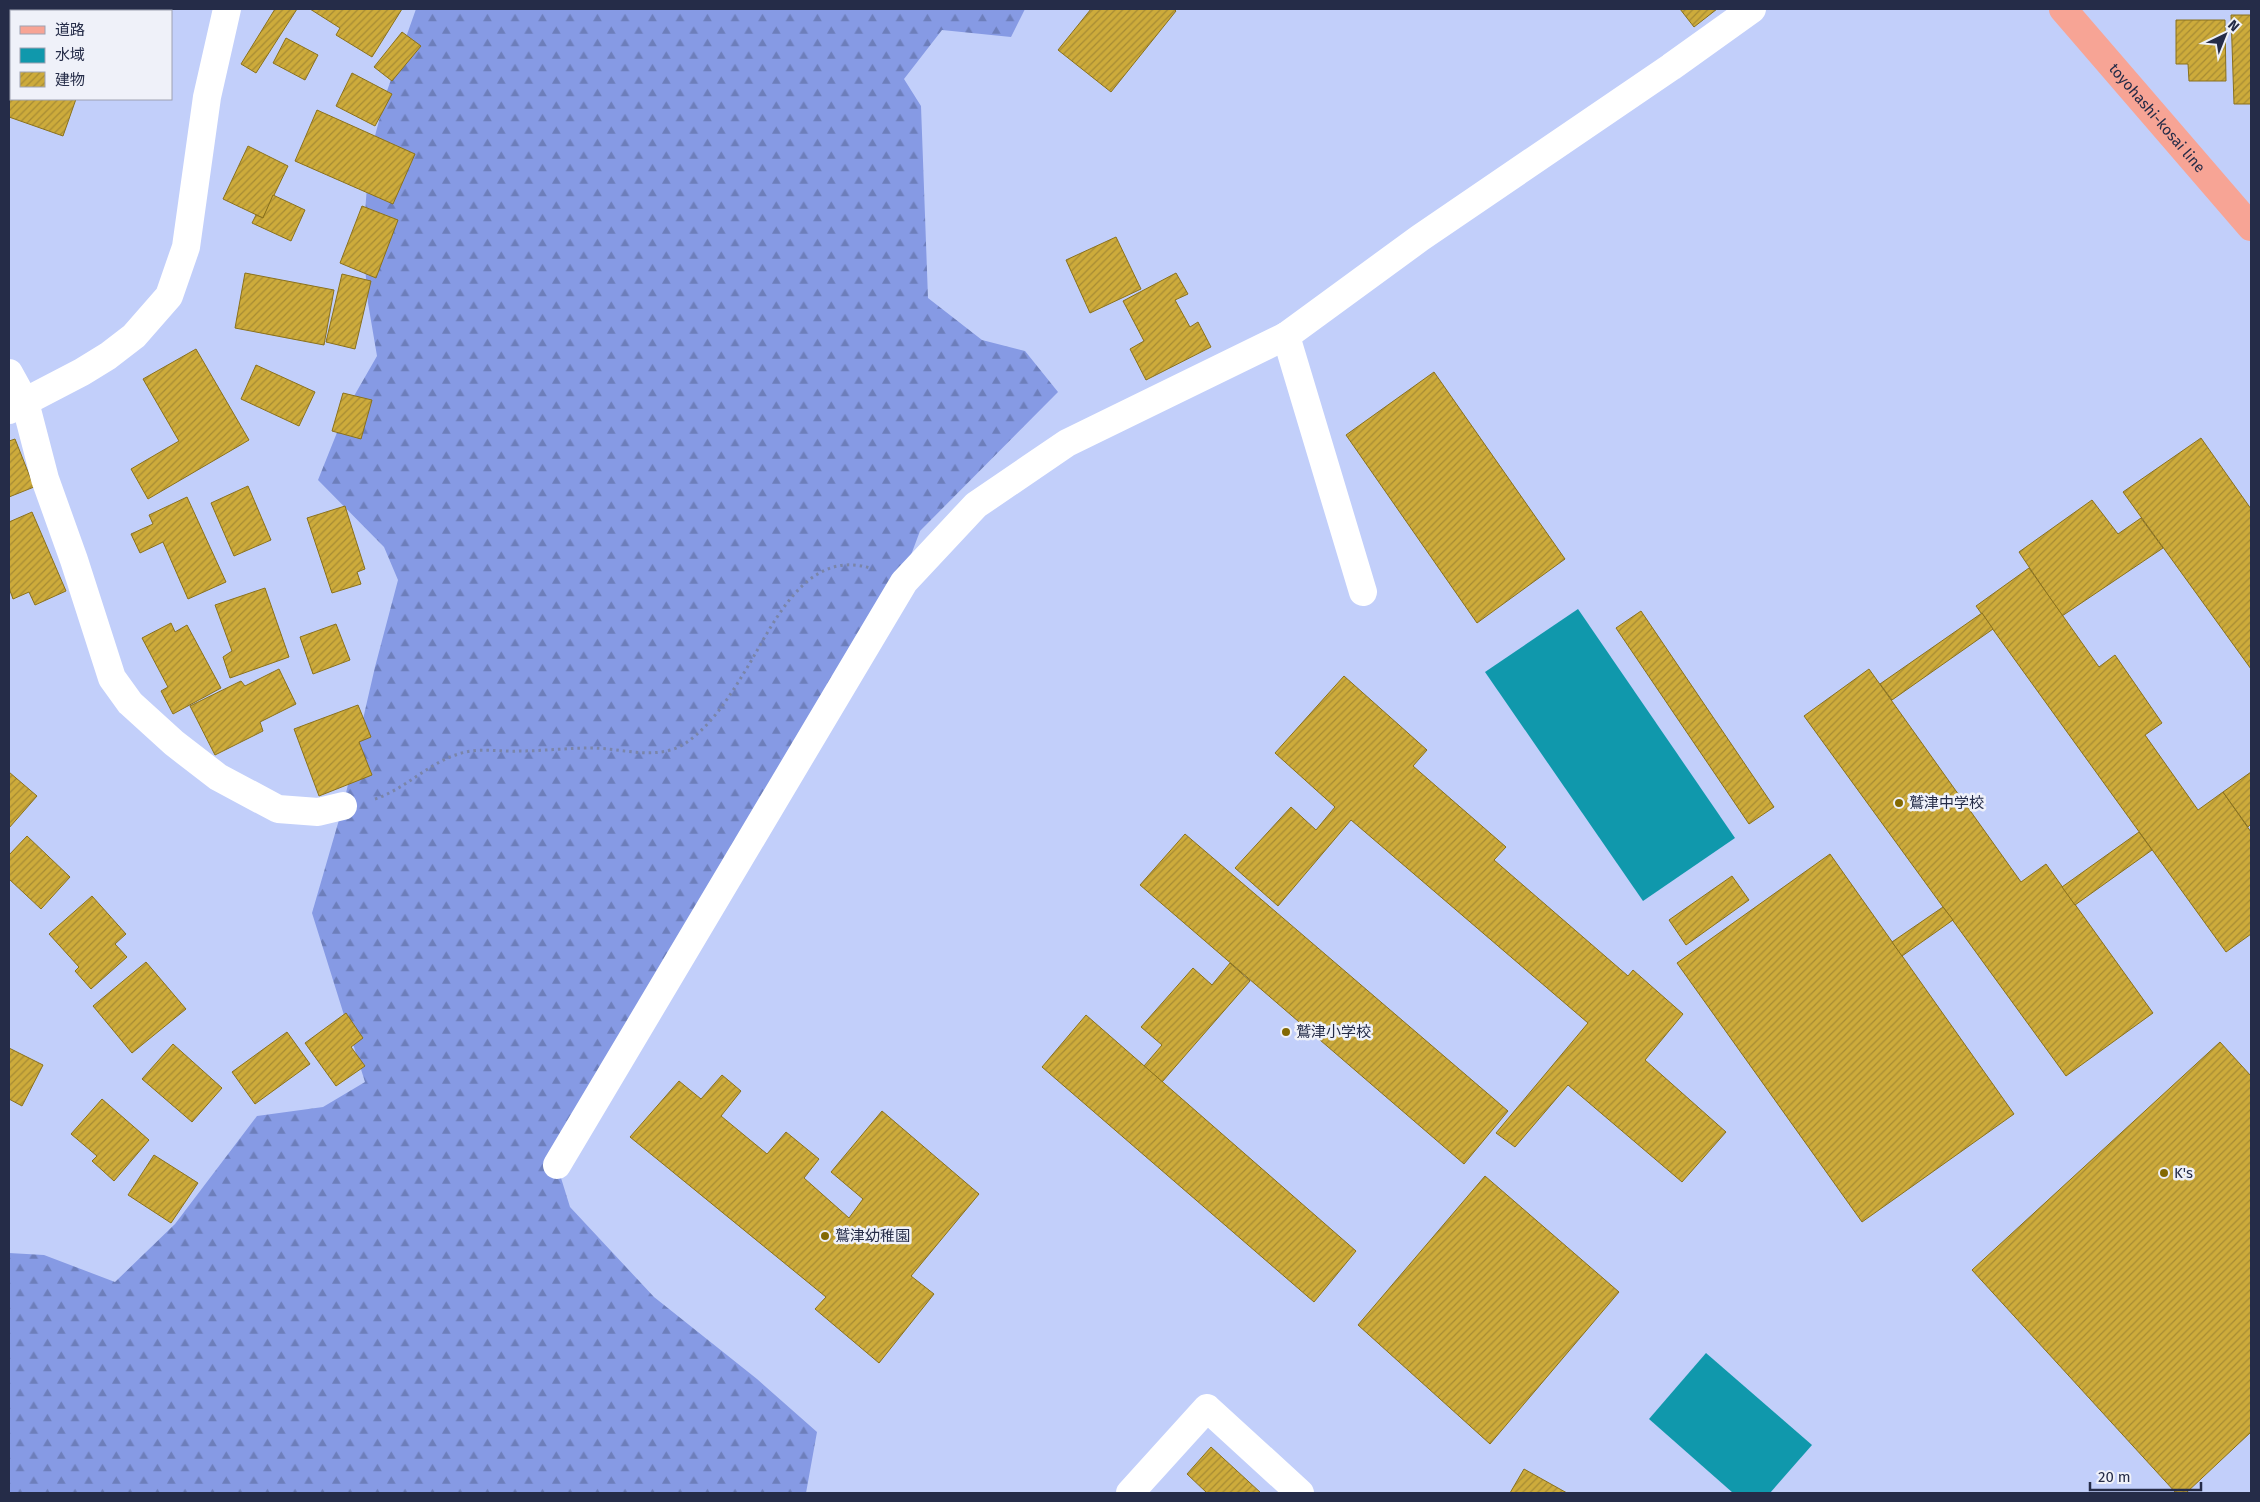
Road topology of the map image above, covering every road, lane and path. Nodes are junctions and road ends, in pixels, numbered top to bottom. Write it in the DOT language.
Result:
graph roads {
  1 [pos="227,9"];
  2 [pos="1752,9"];
  3 [pos="2063,9"];
  4 [pos="2251,227"];
  5 [pos="1286,336"];
  6 [pos="9,373"];
  7 [pos="17,406"];
  8 [pos="904,582"];
  9 [pos="1363,592"];
  10 [pos="343,806"];
  11 [pos="557,1165"];
  12 [pos="1130,1493"];
  13 [pos="1300,1493"];
  1 -- 7 [label="street"];
  2 -- 5 [label="street"];
  3 -- 4 [label="main road, toyohashi-kosai line"];
  5 -- 8 [label="street"];
  5 -- 9 [label="street"];
  6 -- 7 [label="street"];
  7 -- 10 [label="street"];
  8 -- 10 [label="path"];
  8 -- 11 [label="street"];
  12 -- 13 [label="street"];
}
